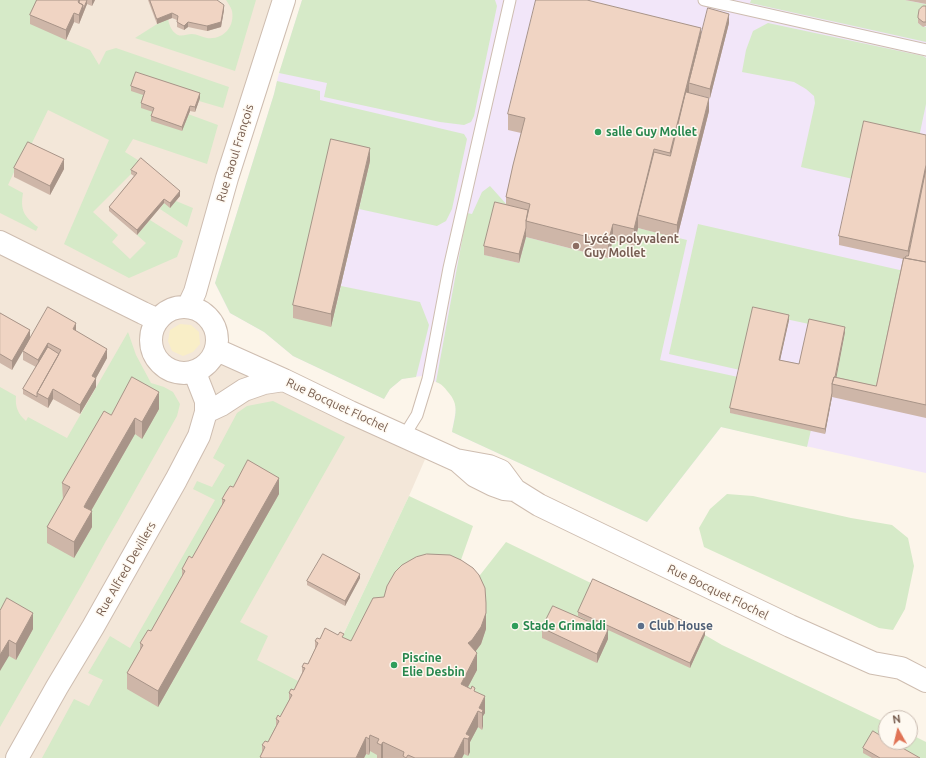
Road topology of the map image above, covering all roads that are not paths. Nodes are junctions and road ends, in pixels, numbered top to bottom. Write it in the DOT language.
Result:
graph roads {
  1 [pos="284,0"];
  2 [pos="510,0"];
  3 [pos="704,0"];
  4 [pos="926,50"];
  5 [pos="0,242"];
  6 [pos="188,307"];
  7 [pos="158,320"];
  8 [pos="217,350"];
  9 [pos="195,373"];
  10 [pos="284,380"];
  11 [pos="206,412"];
  12 [pos="404,436"];
  13 [pos="926,681"];
  14 [pos="17,758"];
  1 -- 6 [label="street, Rue Raoul François"];
  2 -- 12 [label="lane"];
  3 -- 4 [label="lane"];
  5 -- 7 [label="street"];
  6 -- 7 [label="street"];
  6 -- 8 [label="street"];
  7 -- 9 [label="street"];
  8 -- 9 [label="street"];
  8 -- 10 [label="street, Rue Bocquet Flochel"];
  9 -- 11 [label="street, Rue Alfred Devillers"];
  10 -- 11 [label="street"];
  10 -- 12 [label="street, Rue Bocquet Flochel"];
  11 -- 14 [label="street, Rue Alfred Devillers"];
  12 -- 13 [label="street, Rue Bocquet Flochel"];
}
